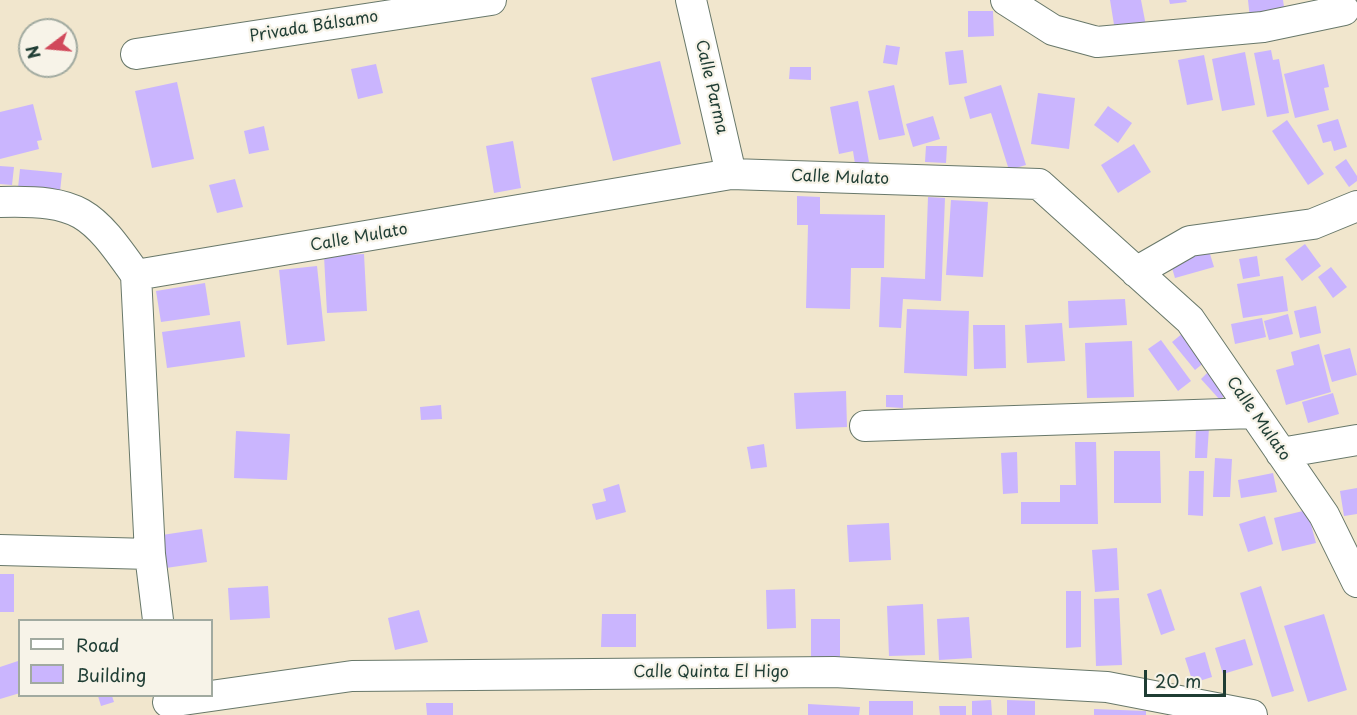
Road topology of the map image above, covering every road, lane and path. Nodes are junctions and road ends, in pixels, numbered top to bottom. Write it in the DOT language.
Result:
graph roads {
  1 [pos="491,0"];
  2 [pos="691,0"];
  3 [pos="1006,0"];
  4 [pos="1344,10"];
  5 [pos="319,13"];
  6 [pos="136,54"];
  7 [pos="731,174"];
  8 [pos="0,202"];
  9 [pos="1357,206"];
  10 [pos="1136,272"];
  11 [pos="136,276"];
  12 [pos="1254,413"];
  13 [pos="865,426"];
  14 [pos="1357,441"];
  15 [pos="1281,453"];
  16 [pos="0,550"];
  17 [pos="150,554"];
  18 [pos="1357,582"];
  19 [pos="158,619"];
  20 [pos="168,704"];
  21 [pos="1252,715"];
  1 -- 5 [label="street, Privada Bálsamo"];
  2 -- 7 [label="street, Calle Parma"];
  3 -- 4 [label="street"];
  5 -- 6 [label="street, Privada Bálsamo"];
  7 -- 10 [label="street, Calle Mulato"];
  7 -- 11 [label="street, Calle Mulato"];
  8 -- 11 [label="street"];
  9 -- 10 [label="street"];
  10 -- 12 [label="street, Calle Mulato"];
  11 -- 17 [label="street"];
  12 -- 13 [label="street"];
  12 -- 15 [label="street, Calle Mulato"];
  14 -- 15 [label="street"];
  15 -- 18 [label="street, Calle Mulato"];
  16 -- 17 [label="street"];
  17 -- 19 [label="street"];
  20 -- 21 [label="street, Calle Quinta El Higo"];
}
